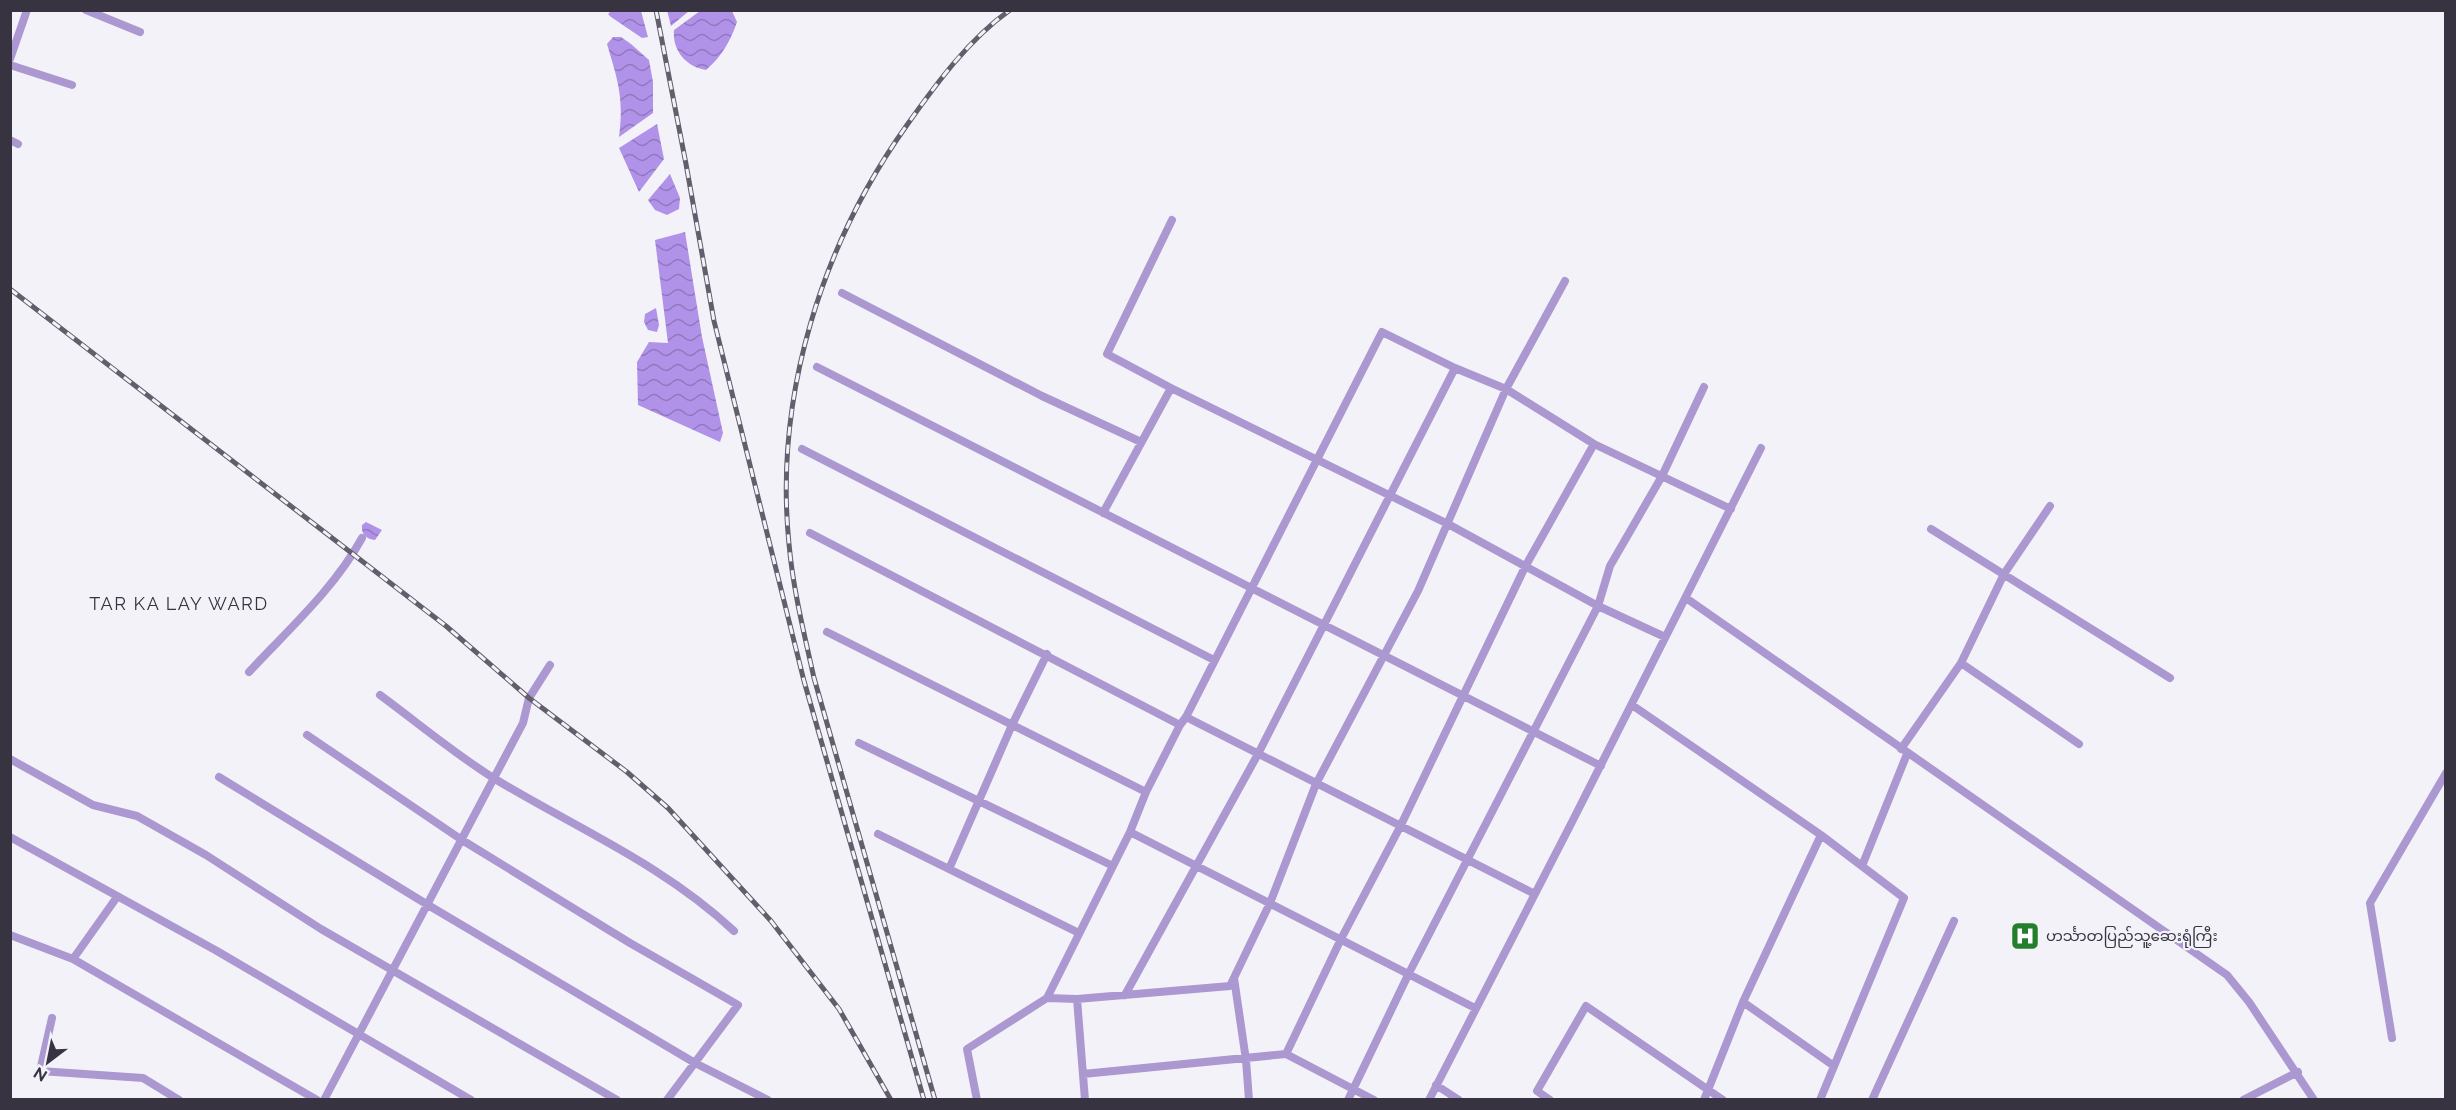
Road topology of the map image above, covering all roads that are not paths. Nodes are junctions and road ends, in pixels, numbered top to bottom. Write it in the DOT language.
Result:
graph roads {
  1 [pos="27,10"];
  2 [pos="86,10"];
  3 [pos="140,32"];
  4 [pos="10,59"];
  5 [pos="10,65"];
  6 [pos="72,85"];
  7 [pos="1172,220"];
  8 [pos="1566,281"];
  9 [pos="842,293"];
  10 [pos="817,367"];
  11 [pos="1455,368"];
  12 [pos="1704,387"];
  13 [pos="1171,388"];
  14 [pos="1506,389"];
  15 [pos="1141,442"];
  16 [pos="1594,444"];
  17 [pos="1761,448"];
  18 [pos="802,449"];
  19 [pos="1318,459"];
  20 [pos="1662,476"];
  21 [pos="1390,495"];
  22 [pos="2050,506"];
  23 [pos="1731,509"];
  24 [pos="1103,513"];
  25 [pos="1448,524"];
  26 [pos="1932,529"];
  27 [pos="810,533"];
  28 [pos="362,538"];
  29 [pos="1525,567"];
  30 [pos="2004,574"];
  31 [pos="1251,588"];
  32 [pos="1686,598"];
  33 [pos="1598,606"];
  34 [pos="1324,627"];
  35 [pos="826,632"];
  36 [pos="1665,637"];
  37 [pos="1047,654"];
  38 [pos="1383,656"];
  39 [pos="1214,660"];
  40 [pos="1961,663"];
  41 [pos="550,665"];
  42 [pos="249,672"];
  43 [pos="2170,678"];
  44 [pos="380,695"];
  45 [pos="1464,697"];
  46 [pos="1632,705"];
  47 [pos="1183,721"];
  48 [pos="1012,725"];
  49 [pos="1533,733"];
  50 [pos="307,735"];
  51 [pos="859,743"];
  52 [pos="2079,744"];
  53 [pos="1904,752"];
  54 [pos="1258,754"];
  55 [pos="10,759"];
  56 [pos="1601,766"];
  57 [pos="2445,773"];
  58 [pos="219,777"];
  59 [pos="493,778"];
  60 [pos="1316,784"];
  61 [pos="1146,792"];
  62 [pos="980,801"];
  63 [pos="1400,827"];
  64 [pos="1130,832"];
  65 [pos="878,834"];
  66 [pos="1821,835"];
  67 [pos="10,837"];
  68 [pos="462,840"];
  69 [pos="1466,861"];
  70 [pos="1113,866"];
  71 [pos="1862,866"];
  72 [pos="1197,867"];
  73 [pos="949,869"];
  74 [pos="1535,894"];
  75 [pos="117,897"];
  76 [pos="1270,903"];
  77 [pos="428,905"];
  78 [pos="1954,921"];
  79 [pos="734,931"];
  80 [pos="1079,933"];
  81 [pos="10,935"];
  82 [pos="1341,939"];
  83 [pos="73,959"];
  84 [pos="394,969"];
  85 [pos="1409,974"];
  86 [pos="1234,978"];
  87 [pos="1125,995"];
  88 [pos="1047,998"];
  89 [pos="1077,999"];
  90 [pos="1743,1002"];
  91 [pos="1475,1008"];
  92 [pos="52,1018"];
  93 [pos="360,1034"];
  94 [pos="2392,1038"];
  95 [pos="1286,1054"];
  96 [pos="1246,1060"];
  97 [pos="695,1063"];
  98 [pos="1834,1066"];
  99 [pos="2298,1072"];
  100 [pos="1083,1074"];
  101 [pos="1437,1085"];
  102 [pos="1354,1089"];
  103 [pos="1708,1089"];
  104 [pos="179,1100"];
  105 [pos="317,1100"];
  106 [pos="324,1100"];
  107 [pos="471,1100"];
  108 [pos="617,1100"];
  109 [pos="668,1100"];
  110 [pos="768,1100"];
  111 [pos="977,1100"];
  112 [pos="1085,1100"];
  113 [pos="1249,1100"];
  114 [pos="1348,1100"];
  115 [pos="1374,1100"];
  116 [pos="1429,1100"];
  117 [pos="1459,1100"];
  118 [pos="1550,1100"];
  119 [pos="1704,1100"];
  120 [pos="1723,1100"];
  121 [pos="1820,1100"];
  122 [pos="1872,1100"];
  123 [pos="2243,1100"];
  124 [pos="2314,1100"];
  1 -- 4 [label="street"];
  2 -- 3 [label="street"];
  5 -- 6 [label="street"];
  7 -- 13 [label="street"];
  8 -- 14 [label="street"];
  9 -- 15 [label="street"];
  10 -- 24 [label="street"];
  11 -- 14 [label="street"];
  11 -- 19 [label="street"];
  11 -- 21 [label="street"];
  12 -- 20 [label="street"];
  13 -- 15 [label="street"];
  13 -- 19 [label="street"];
  14 -- 16 [label="street"];
  14 -- 25 [label="street"];
  15 -- 24 [label="street"];
  16 -- 20 [label="street"];
  16 -- 29 [label="street"];
  17 -- 23 [label="street"];
  18 -- 39 [label="street"];
  19 -- 21 [label="street"];
  19 -- 31 [label="street"];
  20 -- 23 [label="street"];
  20 -- 33 [label="street"];
  21 -- 25 [label="street"];
  21 -- 34 [label="street"];
  22 -- 30 [label="street"];
  23 -- 32 [label="street"];
  24 -- 31 [label="street"];
  25 -- 29 [label="street"];
  25 -- 38 [label="street"];
  26 -- 30 [label="street"];
  27 -- 37 [label="street"];
  28 -- 42 [label="street"];
  29 -- 33 [label="street"];
  29 -- 45 [label="street"];
  30 -- 40 [label="street"];
  30 -- 43 [label="street"];
  31 -- 34 [label="street"];
  31 -- 39 [label="street"];
  32 -- 36 [label="street"];
  32 -- 53 [label="street"];
  33 -- 36 [label="street"];
  33 -- 49 [label="street"];
  34 -- 38 [label="street"];
  34 -- 54 [label="street"];
  35 -- 48 [label="street"];
  36 -- 46 [label="street"];
  37 -- 47 [label="street"];
  37 -- 48 [label="street"];
  38 -- 45 [label="street"];
  38 -- 60 [label="street"];
  39 -- 47 [label="street"];
  40 -- 52 [label="street"];
  40 -- 53 [label="street"];
  41 -- 59 [label="street"];
  44 -- 59 [label="street"];
  45 -- 49 [label="street"];
  45 -- 63 [label="street"];
  46 -- 56 [label="street"];
  46 -- 66 [label="street"];
  47 -- 54 [label="street"];
  47 -- 61 [label="street"];
  48 -- 61 [label="street"];
  48 -- 62 [label="street"];
  49 -- 56 [label="street"];
  49 -- 69 [label="street"];
  50 -- 68 [label="street"];
  51 -- 62 [label="street"];
  53 -- 71 [label="street"];
  53 -- 99 [label="street"];
  54 -- 60 [label="street"];
  54 -- 72 [label="street"];
  55 -- 84 [label="street"];
  56 -- 74 [label="street"];
  57 -- 94 [label="street"];
  58 -- 77 [label="street"];
  59 -- 68 [label="street"];
  59 -- 79 [label="street"];
  60 -- 63 [label="street"];
  60 -- 76 [label="street"];
  61 -- 64 [label="street"];
  62 -- 70 [label="street"];
  62 -- 73 [label="street"];
  63 -- 69 [label="street"];
  63 -- 82 [label="street"];
  64 -- 70 [label="street"];
  64 -- 72 [label="street"];
  65 -- 73 [label="street"];
  66 -- 71 [label="street"];
  66 -- 90 [label="street"];
  67 -- 75 [label="street"];
  68 -- 77 [label="street"];
  68 -- 97 [label="street"];
  69 -- 74 [label="street"];
  69 -- 85 [label="street"];
  70 -- 80 [label="street"];
  71 -- 98 [label="street"];
  72 -- 76 [label="street"];
  72 -- 87 [label="street"];
  73 -- 80 [label="street"];
  74 -- 91 [label="street"];
  75 -- 83 [label="street"];
  75 -- 93 [label="street"];
  76 -- 82 [label="street"];
  76 -- 86 [label="street"];
  77 -- 84 [label="street"];
  77 -- 97 [label="street"];
  78 -- 122 [label="street"];
  80 -- 88 [label="street"];
  81 -- 83 [label="street"];
  82 -- 85 [label="street"];
  82 -- 95 [label="street"];
  83 -- 105 [label="street"];
  84 -- 93 [label="street"];
  84 -- 108 [label="street"];
  85 -- 91 [label="street"];
  85 -- 102 [label="street"];
  86 -- 87 [label="street"];
  86 -- 96 [label="street"];
  87 -- 89 [label="street"];
  88 -- 89 [label="street"];
  88 -- 111 [label="street"];
  89 -- 100 [label="street"];
  90 -- 98 [label="street"];
  90 -- 103 [label="street"];
  91 -- 101 [label="street"];
  92 -- 104 [label="street"];
  93 -- 106 [label="street"];
  93 -- 107 [label="street"];
  95 -- 96 [label="street"];
  95 -- 102 [label="street"];
  96 -- 100 [label="street"];
  96 -- 113 [label="street"];
  97 -- 109 [label="street"];
  97 -- 110 [label="street"];
  98 -- 121 [label="street"];
  99 -- 123 [label="street"];
  99 -- 124 [label="street"];
  100 -- 112 [label="street"];
  101 -- 116 [label="street"];
  101 -- 117 [label="street"];
  102 -- 114 [label="street"];
  102 -- 115 [label="street"];
  103 -- 118 [label="street"];
  103 -- 119 [label="street"];
  103 -- 120 [label="street"];
}
